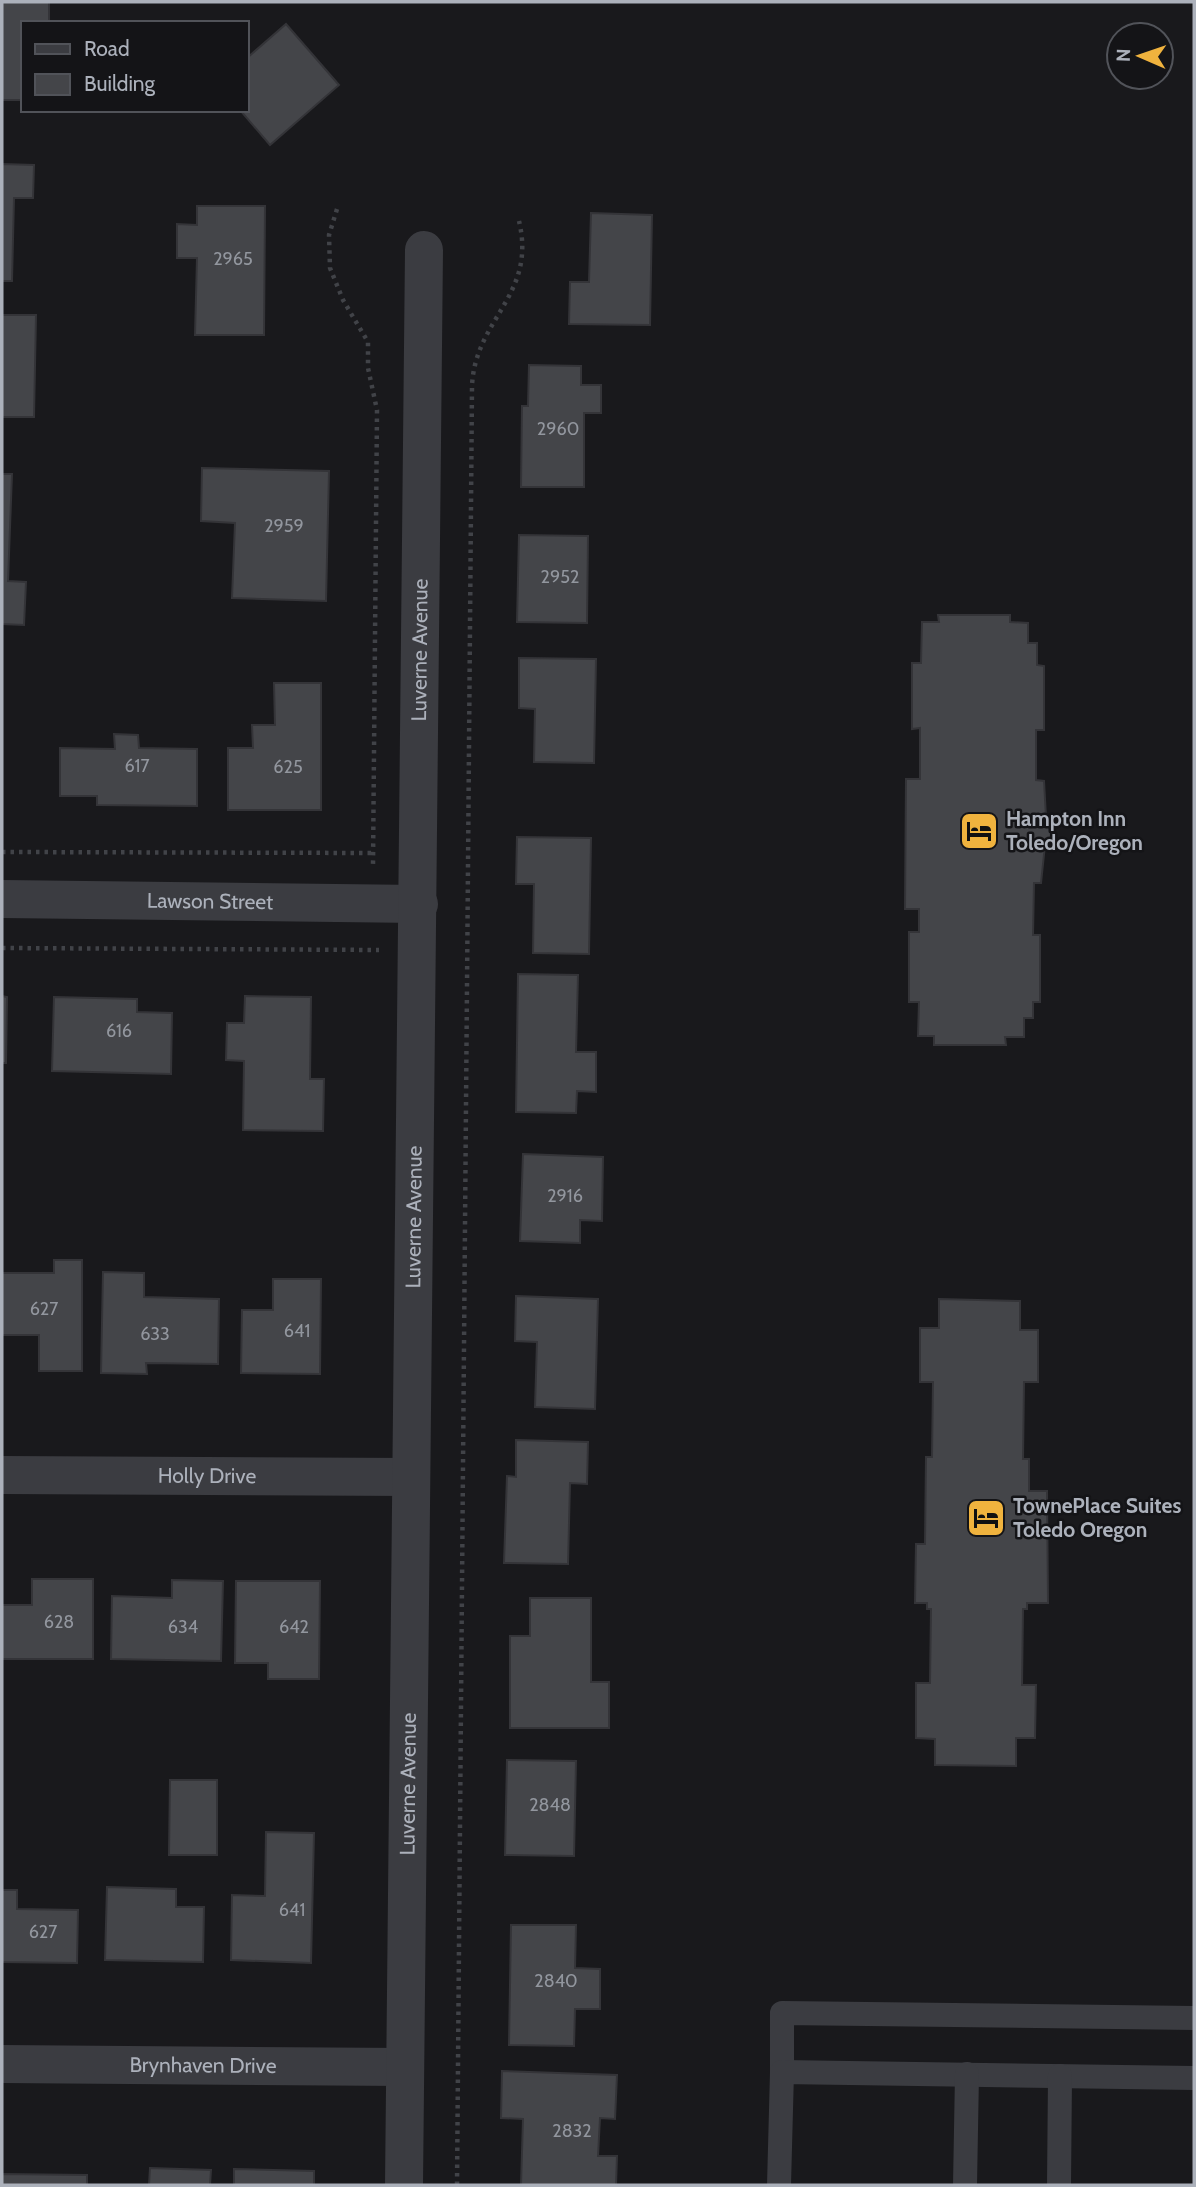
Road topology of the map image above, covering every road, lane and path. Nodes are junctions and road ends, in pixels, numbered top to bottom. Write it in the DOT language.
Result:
graph roads {
  1 [pos="337,209"];
  2 [pos="519,221"];
  3 [pos="424,250"];
  4 [pos="2,852"];
  5 [pos="373,853"];
  6 [pos="2,899"];
  7 [pos="372,903"];
  8 [pos="419,904"];
  9 [pos="2,948"];
  10 [pos="372,950"];
  11 [pos="419,950"];
  12 [pos="468,951"];
  13 [pos="2,1475"];
  14 [pos="411,1477"];
  15 [pos="1194,2018"];
  16 [pos="2,2064"];
  17 [pos="405,2067"];
  18 [pos="782,2072"];
  19 [pos="967,2074"];
  20 [pos="1060,2076"];
  21 [pos="1194,2078"];
  22 [pos="404,2185"];
  23 [pos="457,2185"];
  24 [pos="779,2185"];
  25 [pos="965,2185"];
  26 [pos="1059,2185"];
  1 -- 5 [label="path"];
  2 -- 12 [label="path"];
  3 -- 8 [label="street, Luverne Avenue"];
  4 -- 5 [label="path"];
  5 -- 7 [label="path"];
  6 -- 7 [label="street, Lawson Street"];
  7 -- 8 [label="street, Lawson Street"];
  7 -- 10 [label="path"];
  8 -- 11 [label="street, Luverne Avenue"];
  9 -- 10 [label="path"];
  10 -- 11 [label="path"];
  11 -- 12 [label="path"];
  11 -- 14 [label="street, Luverne Avenue"];
  12 -- 23 [label="path"];
  13 -- 14 [label="street, Holly Drive"];
  14 -- 17 [label="street, Luverne Avenue"];
  15 -- 18 [label="lane"];
  16 -- 17 [label="street, Brynhaven Drive"];
  17 -- 22 [label="street, Luverne Avenue"];
  18 -- 19 [label="lane"];
  18 -- 24 [label="lane"];
  19 -- 20 [label="lane"];
  19 -- 25 [label="lane"];
  20 -- 21 [label="lane"];
  20 -- 26 [label="lane"];
}
